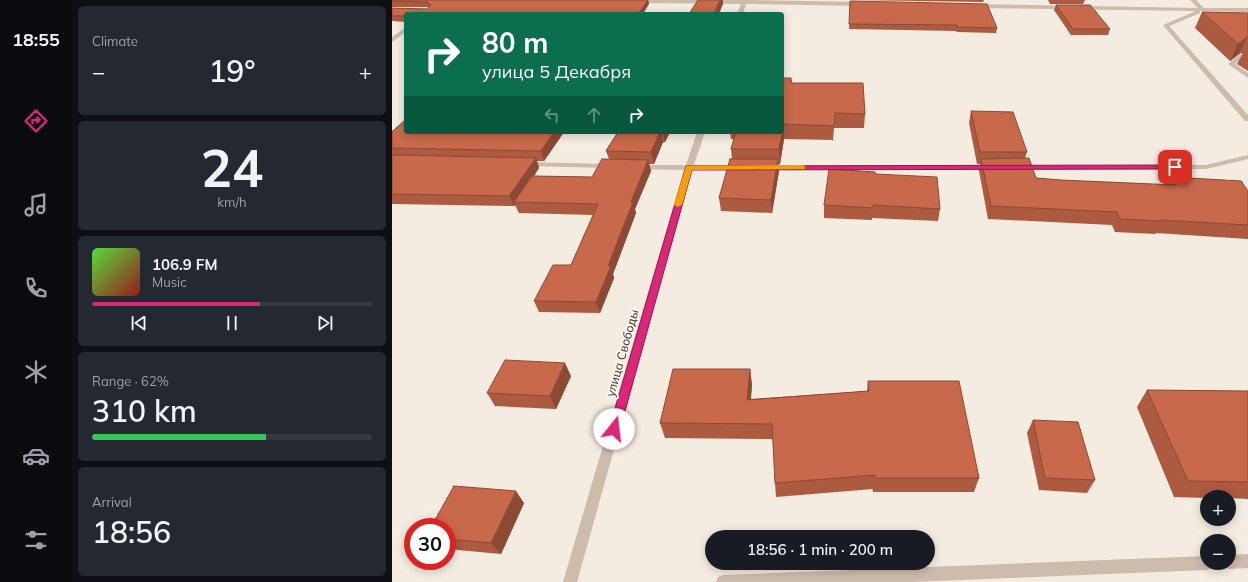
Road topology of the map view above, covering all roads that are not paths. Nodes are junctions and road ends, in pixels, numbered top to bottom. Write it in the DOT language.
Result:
graph roads {
  1 [pos="1193,0"];
  2 [pos="626,1"];
  3 [pos="745,1"];
  4 [pos="871,4"];
  5 [pos="966,6"];
  6 [pos="1203,10"];
  7 [pos="1248,10"];
  8 [pos="741,12"];
  9 [pos="404,31"];
  10 [pos="392,40"];
  11 [pos="1248,56"];
  12 [pos="1248,76"];
  13 [pos="1248,119"];
  14 [pos="700,134"];
  15 [pos="1248,157"];
  16 [pos="517,164"];
  17 [pos="689,168"];
  18 [pos="1248,561"];
  19 [pos="1236,562"];
  20 [pos="1200,563"];
  21 [pos="570,582"];
  22 [pos="723,582"];
  1 -- 6 [label="street"];
  2 -- 3 [label="street"];
  3 -- 4 [label="street"];
  3 -- 8 [label="street"];
  5 -- 6 [label="street"];
  6 -- 7 [label="street"];
  6 -- 13 [label="street"];
  9 -- 10 [label="street"];
  11 -- 12 [label="street"];
  14 -- 17 [label="street, улица Свободы"];
  15 -- 17 [label="street"];
  16 -- 17 [label="street"];
  17 -- 21 [label="street, улица Свободы"];
  18 -- 19 [label="street"];
  20 -- 22 [label="street"];
}
